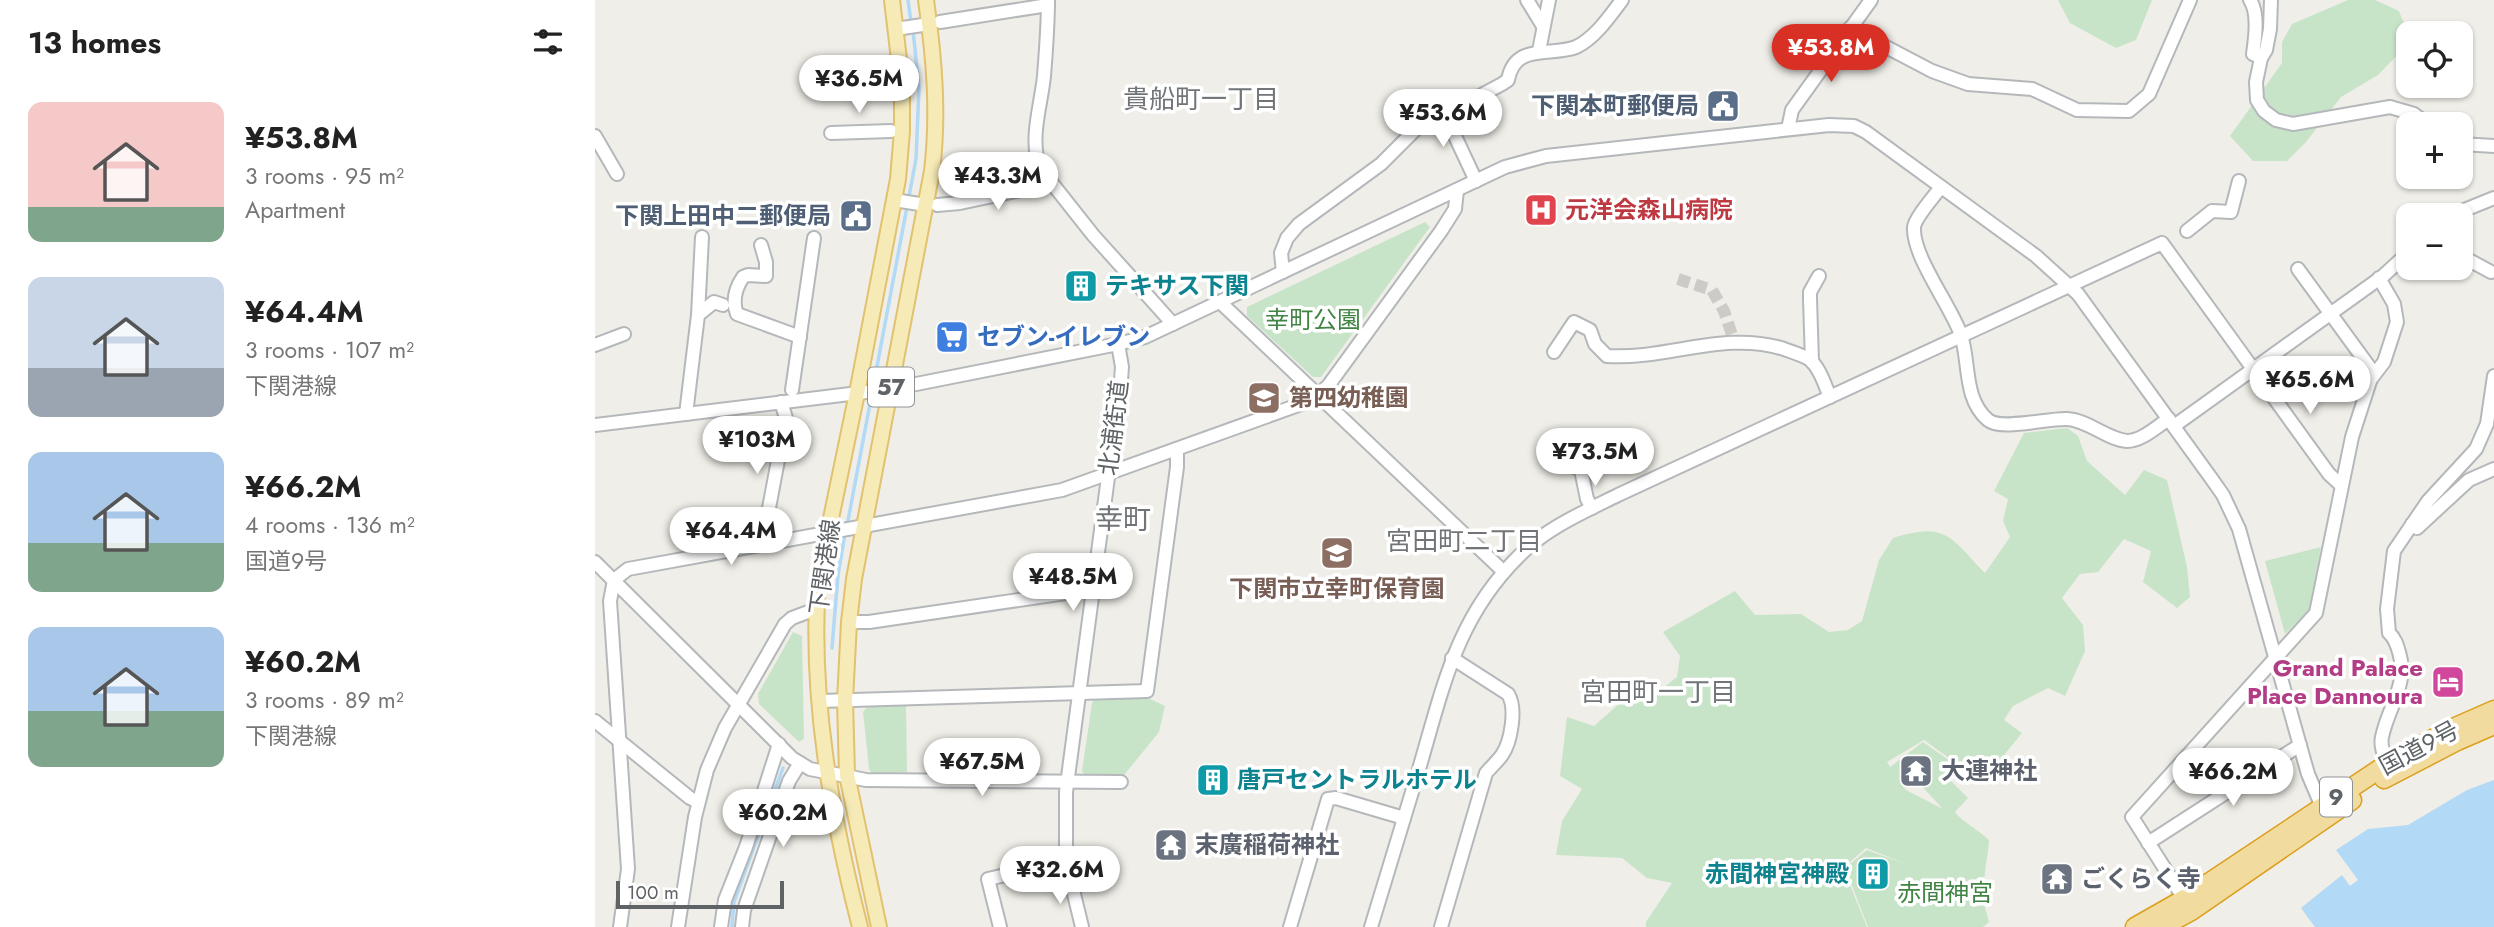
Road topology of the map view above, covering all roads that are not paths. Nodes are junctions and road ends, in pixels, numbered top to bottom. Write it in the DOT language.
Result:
graph roads {
  1 [pos="891,0"];
  2 [pos="926,0"];
  3 [pos="1527,0"];
  4 [pos="1549,0"];
  5 [pos="1622,0"];
  6 [pos="1871,0"];
  7 [pos="2190,0"];
  8 [pos="2251,0"];
  9 [pos="2271,0"];
  10 [pos="1048,2"];
  11 [pos="930,24"];
  12 [pos="1543,26"];
  13 [pos="1850,28"];
  14 [pos="899,29"];
  15 [pos="1539,51"];
  16 [pos="2261,58"];
  17 [pos="2407,112"];
  18 [pos="1448,113"];
  19 [pos="1788,129"];
  20 [pos="891,131"];
  21 [pos="831,133"];
  22 [pos="595,136"];
  23 [pos="2473,145"];
  24 [pos="2494,146"];
  25 [pos="617,174"];
  26 [pos="1045,175"];
  27 [pos="1476,181"];
  28 [pos="2239,181"];
  29 [pos="1941,187"];
  30 [pos="1457,190"];
  31 [pos="2494,198"];
  32 [pos="898,201"];
  33 [pos="927,205"];
  34 [pos="2473,206"];
  35 [pos="2187,232"];
  36 [pos="702,237"];
  37 [pos="814,238"];
  38 [pos="761,245"];
  39 [pos="2396,263"];
  40 [pos="2473,263"];
  41 [pos="2298,269"];
  42 [pos="1283,272"];
  43 [pos="2491,272"];
  44 [pos="1819,276"];
  45 [pos="2379,278"];
  46 [pos="2070,286"];
  47 [pos="1220,302"];
  48 [pos="723,305"];
  49 [pos="2330,312"];
  50 [pos="698,315"];
  51 [pos="1173,324"];
  52 [pos="624,334"];
  53 [pos="1961,336"];
  54 [pos="800,337"];
  55 [pos="1118,344"];
  56 [pos="595,345"];
  57 [pos="1554,352"];
  58 [pos="1812,362"];
  59 [pos="2254,368"];
  60 [pos="2494,376"];
  61 [pos="2371,379"];
  62 [pos="792,390"];
  63 [pos="873,391"];
  64 [pos="1317,396"];
  65 [pos="1830,397"];
  66 [pos="781,402"];
  67 [pos="686,414"];
  68 [pos="2171,422"];
  69 [pos="595,425"];
  70 [pos="1177,449"];
  71 [pos="1559,453"];
  72 [pos="2494,469"];
  73 [pos="1109,473"];
  74 [pos="2341,485"];
  75 [pos="1592,508"];
  76 [pos="2412,523"];
  77 [pos="860,527"];
  78 [pos="832,531"];
  79 [pos="762,545"];
  80 [pos="595,562"];
  81 [pos="1504,572"];
  82 [pos="614,580"];
  83 [pos="1093,589"];
  84 [pos="816,609"];
  85 [pos="849,622"];
  86 [pos="1452,658"];
  87 [pos="2276,658"];
  88 [pos="1079,693"];
  89 [pos="845,700"];
  90 [pos="820,701"];
  91 [pos="739,705"];
  92 [pos="2494,710"];
  93 [pos="595,721"];
  94 [pos="2494,726"];
  95 [pos="619,740"];
  96 [pos="779,744"];
  97 [pos="2300,745"];
  98 [pos="800,764"];
  99 [pos="2387,764"];
  100 [pos="827,773"];
  101 [pos="847,775"];
  102 [pos="1067,782"];
  103 [pos="1121,782"];
  104 [pos="698,802"];
  105 [pos="2324,812"];
  106 [pos="1404,818"];
  107 [pos="2148,843"];
  108 [pos="1066,861"];
  109 [pos="2188,905"];
  110 [pos="620,927"];
  111 [pos="678,927"];
  112 [pos="721,927"];
  113 [pos="742,927"];
  114 [pos="860,927"];
  115 [pos="879,927"];
  116 [pos="1000,927"];
  117 [pos="1082,927"];
  118 [pos="1290,927"];
  119 [pos="1371,927"];
  120 [pos="1441,927"];
  121 [pos="2135,927"];
  122 [pos="2162,927"];
  1 -- 14 [label="main road, 下関港線 / 57"];
  2 -- 11 [label="main road, 下関港線 / 57"];
  3 -- 12 [label="street"];
  4 -- 12 [label="street"];
  5 -- 15 [label="street"];
  6 -- 13 [label="street"];
  7 -- 13 [label="street"];
  8 -- 16 [label="street"];
  9 -- 16 [label="street"];
  10 -- 11 [label="street"];
  10 -- 26 [label="street"];
  11 -- 14 [label="street"];
  11 -- 33 [label="main road, 下関港線 / 57"];
  12 -- 15 [label="street"];
  13 -- 19 [label="street"];
  14 -- 32 [label="main road, 下関港線 / 57"];
  15 -- 18 [label="street"];
  16 -- 17 [label="street"];
  18 -- 27 [label="street"];
  18 -- 42 [label="street"];
  19 -- 27 [label="street"];
  19 -- 29 [label="street"];
  20 -- 21 [label="street"];
  22 -- 25 [label="street"];
  23 -- 24 [label="street"];
  26 -- 33 [label="street"];
  26 -- 51 [label="street"];
  27 -- 30 [label="street"];
  28 -- 35 [label="street"];
  29 -- 46 [label="street"];
  29 -- 53 [label="street"];
  30 -- 42 [label="street"];
  30 -- 64 [label="street"];
  31 -- 34 [label="street"];
  32 -- 33 [label="street"];
  32 -- 63 [label="main road, 下関港線 / 57"];
  33 -- 63 [label="main road, 下関港線 / 57"];
  36 -- 50 [label="street"];
  37 -- 54 [label="street"];
  38 -- 54 [label="street"];
  39 -- 45 [label="street"];
  40 -- 43 [label="street"];
  41 -- 49 [label="street"];
  42 -- 47 [label="street"];
  44 -- 58 [label="street"];
  45 -- 49 [label="street"];
  45 -- 61 [label="street"];
  46 -- 53 [label="street"];
  46 -- 59 [label="street"];
  46 -- 68 [label="street"];
  47 -- 51 [label="street"];
  47 -- 64 [label="street"];
  48 -- 50 [label="street"];
  49 -- 59 [label="street"];
  49 -- 61 [label="street"];
  50 -- 67 [label="street"];
  51 -- 55 [label="street"];
  52 -- 56 [label="street"];
  53 -- 65 [label="street"];
  53 -- 68 [label="street"];
  54 -- 62 [label="street"];
  55 -- 63 [label="street"];
  55 -- 73 [label="street, 北浦街道"];
  57 -- 58 [label="street"];
  58 -- 65 [label="street"];
  59 -- 68 [label="street"];
  59 -- 74 [label="street"];
  60 -- 76 [label="street"];
  61 -- 74 [label="street"];
  63 -- 66 [label="street"];
  63 -- 77 [label="main road, 下関港線 / 57"];
  63 -- 78 [label="main road, 下関港線 / 57"];
  64 -- 70 [label="street"];
  64 -- 81 [label="street"];
  65 -- 75 [label="street"];
  66 -- 67 [label="street"];
  66 -- 79 [label="street"];
  67 -- 69 [label="street"];
  68 -- 87 [label="street"];
  70 -- 73 [label="street"];
  70 -- 88 [label="street"];
  71 -- 75 [label="street"];
  72 -- 76 [label="street"];
  73 -- 77 [label="street"];
  73 -- 83 [label="street, 北浦街道"];
  74 -- 87 [label="street"];
  75 -- 81 [label="street"];
  76 -- 99 [label="street"];
  77 -- 78 [label="street"];
  77 -- 85 [label="main road, 下関港線 / 57"];
  78 -- 79 [label="street"];
  78 -- 84 [label="main road, 下関港線 / 57"];
  79 -- 82 [label="street"];
  80 -- 82 [label="street"];
  81 -- 86 [label="street"];
  82 -- 91 [label="street"];
  82 -- 95 [label="street"];
  83 -- 85 [label="street"];
  83 -- 88 [label="street, 北浦街道"];
  84 -- 90 [label="main road, 下関港線 / 57"];
  84 -- 91 [label="street"];
  85 -- 89 [label="main road, 下関港線 / 57"];
  86 -- 106 [label="street"];
  86 -- 120 [label="street"];
  87 -- 97 [label="street"];
  87 -- 107 [label="street"];
  88 -- 89 [label="street"];
  88 -- 102 [label="street, 北浦街道"];
  89 -- 90 [label="street"];
  89 -- 101 [label="main road, 下関港線 / 57"];
  90 -- 100 [label="main road, 下関港線 / 57"];
  91 -- 96 [label="street"];
  91 -- 104 [label="street"];
  92 -- 99 [label="highway, 国道9号 / 9"];
  93 -- 95 [label="street"];
  94 -- 105 [label="highway, 国道9号 / 9"];
  95 -- 104 [label="street"];
  95 -- 110 [label="street"];
  96 -- 98 [label="street"];
  96 -- 112 [label="street"];
  97 -- 105 [label="street"];
  97 -- 107 [label="street"];
  98 -- 100 [label="street"];
  98 -- 113 [label="street"];
  99 -- 105 [label="highway, 国道9号 / 9"];
  100 -- 101 [label="street"];
  100 -- 114 [label="main road, 下関港線 / 57"];
  101 -- 102 [label="street"];
  101 -- 115 [label="main road, 下関港線 / 57"];
  102 -- 103 [label="street"];
  102 -- 108 [label="street, 北浦街道"];
  104 -- 111 [label="street"];
  105 -- 109 [label="highway, 国道9号 / 9"];
  106 -- 118 [label="street"];
  106 -- 119 [label="street"];
  107 -- 109 [label="street"];
  108 -- 116 [label="street"];
  108 -- 117 [label="street, 北浦街道"];
  109 -- 121 [label="highway, 国道9号 / 9"];
  109 -- 122 [label="highway, 国道9号 / 9"];
}
